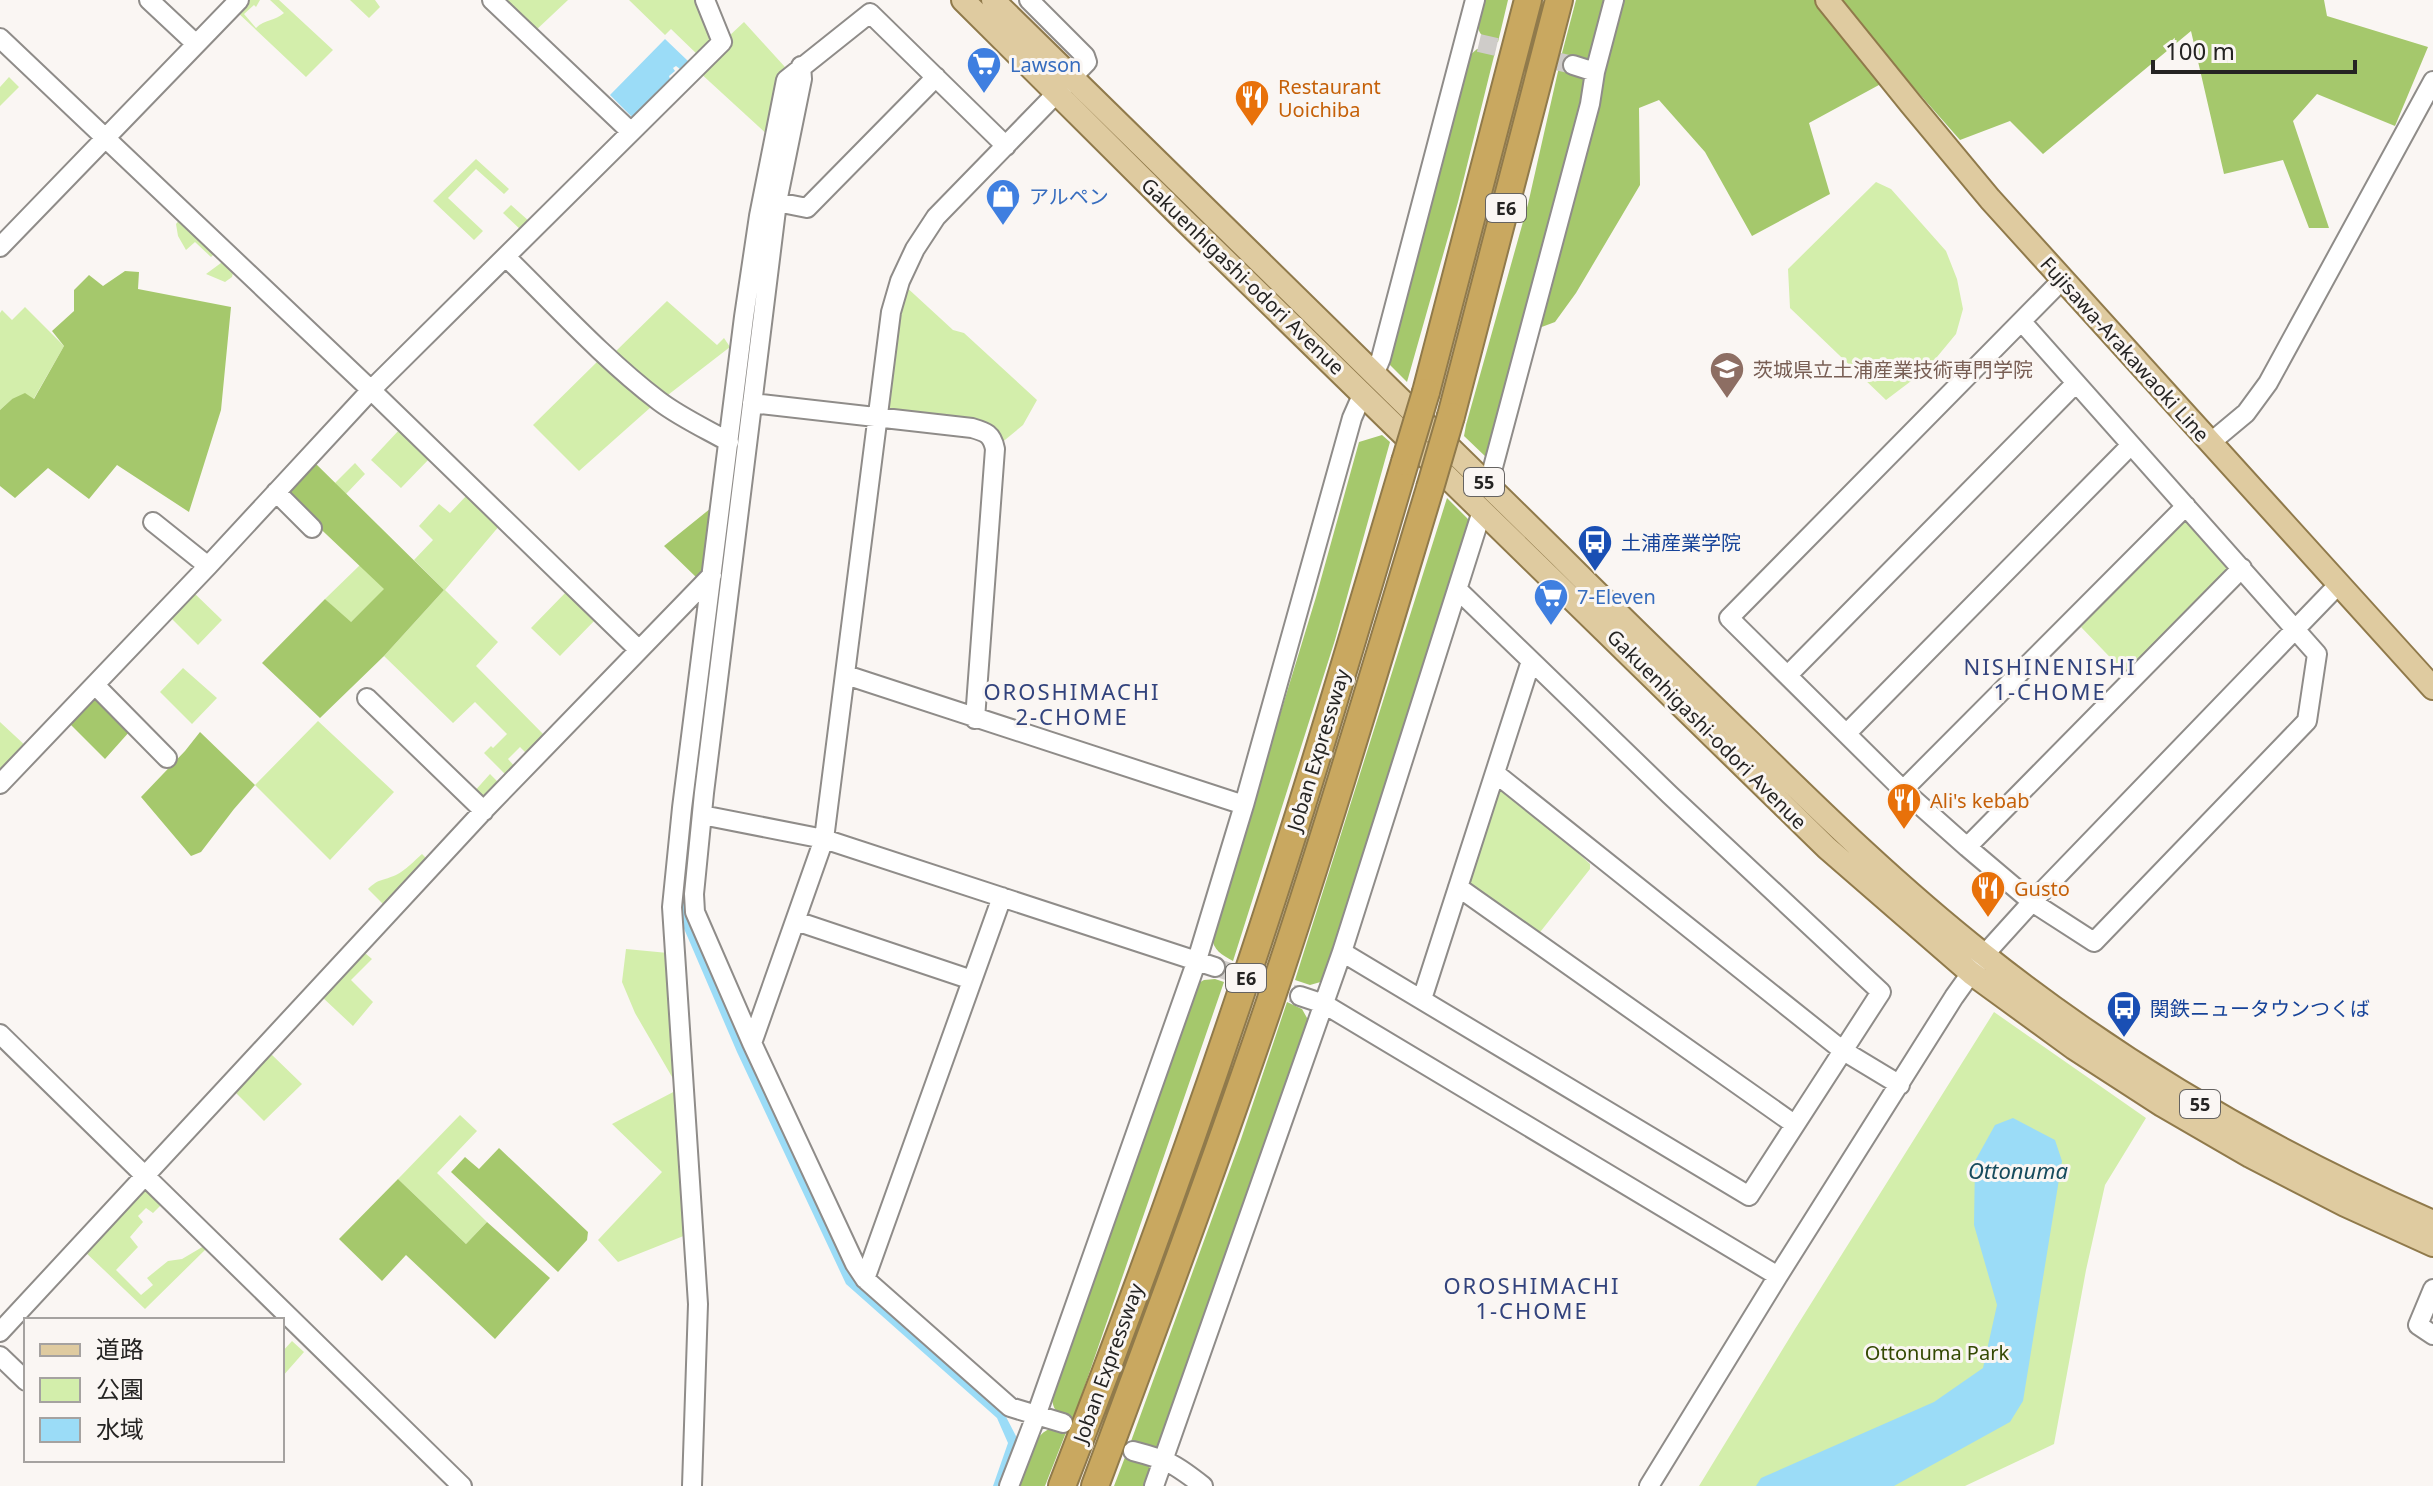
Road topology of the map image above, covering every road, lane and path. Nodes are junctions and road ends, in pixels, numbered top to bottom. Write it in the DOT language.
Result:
graph roads {
  1 [pos="149,0"];
  2 [pos="239,0"];
  3 [pos="492,0"];
  4 [pos="705,0"];
  5 [pos="963,0"];
  6 [pos="993,0"];
  7 [pos="1029,0"];
  8 [pos="1475,0"];
  9 [pos="1528,0"];
  10 [pos="1559,0"];
  11 [pos="1614,0"];
  12 [pos="1827,0"];
  13 [pos="0,38"];
  14 [pos="196,44"];
  15 [pos="1573,65"];
  16 [pos="801,66"];
  17 [pos="1595,72"];
  18 [pos="936,77"];
  19 [pos="2433,81"];
  20 [pos="1065,85"];
  21 [pos="631,132"];
  22 [pos="106,138"];
  23 [pos="1006,146"];
  24 [pos="777,202"];
  25 [pos="0,247"];
  26 [pos="506,257"];
  27 [pos="2062,280"];
  28 [pos="2022,322"];
  29 [pos="2076,383"];
  30 [pos="1368,384"];
  31 [pos="371,390"];
  32 [pos="752,403"];
  33 [pos="877,416"];
  34 [pos="729,442"];
  35 [pos="2210,443"];
  36 [pos="2131,445"];
  37 [pos="1488,486"];
  38 [pos="276,492"];
  39 [pos="2186,506"];
  40 [pos="1482,511"];
  41 [pos="153,522"];
  42 [pos="312,528"];
  43 [pos="208,566"];
  44 [pos="2242,568"];
  45 [pos="712,575"];
  46 [pos="2338,585"];
  47 [pos="1458,590"];
  48 [pos="2296,629"];
  49 [pos="639,650"];
  50 [pos="1531,661"];
  51 [pos="846,675"];
  52 [pos="1788,675"];
  53 [pos="95,685"];
  54 [pos="2433,688"];
  55 [pos="367,698"];
  56 [pos="975,719"];
  57 [pos="1847,733"];
  58 [pos="167,758"];
  59 [pos="1495,773"];
  60 [pos="0,784"];
  61 [pos="1903,790"];
  62 [pos="1244,805"];
  63 [pos="484,811"];
  64 [pos="702,815"];
  65 [pos="824,839"];
  66 [pos="1967,847"];
  67 [pos="1458,887"];
  68 [pos="1002,897"];
  69 [pos="2032,902"];
  70 [pos="796,921"];
  71 [pos="1342,952"];
  72 [pos="1197,960"];
  73 [pos="1978,964"];
  74 [pos="1215,967"];
  75 [pos="972,980"];
  76 [pos="1300,996"];
  77 [pos="1422,999"];
  78 [pos="1324,1004"];
  79 [pos="0,1034"];
  80 [pos="752,1043"];
  81 [pos="1842,1050"];
  82 [pos="1900,1085"];
  83 [pos="1794,1124"];
  84 [pos="145,1176"];
  85 [pos="2433,1222"];
  86 [pos="2433,1245"];
  87 [pos="1778,1276"];
  88 [pos="865,1279"];
  89 [pos="2433,1289"];
  90 [pos="0,1332"];
  91 [pos="2433,1335"];
  92 [pos="0,1356"];
  93 [pos="24,1379"];
  94 [pos="1036,1416"];
  95 [pos="1063,1423"];
  96 [pos="1133,1451"];
  97 [pos="1165,1459"];
  98 [pos="462,1486"];
  99 [pos="692,1486"];
  100 [pos="1009,1486"];
  101 [pos="1062,1486"];
  102 [pos="1095,1486"];
  103 [pos="1154,1486"];
  104 [pos="1203,1486"];
  105 [pos="1649,1486"];
  1 -- 14 [label="street"];
  2 -- 14 [label="street"];
  3 -- 21 [label="street"];
  4 -- 21 [label="street"];
  5 -- 20 [label="main road, Gakuenhigashi-odori Avenue / 55"];
  6 -- 20 [label="main road, 55"];
  7 -- 20 [label="street"];
  8 -- 30 [label="street"];
  9 -- 101 [label="highway, Joban Expressway / E6, bridge"];
  10 -- 102 [label="highway, Joban Expressway / E6, bridge"];
  11 -- 17 [label="street"];
  12 -- 27 [label="main road, Fujisawa-Arakawaoki Line"];
  13 -- 22 [label="street"];
  14 -- 22 [label="street"];
  15 -- 17 [label="street"];
  16 -- 18 [label="street"];
  16 -- 24 [label="street"];
  16 -- 34 [label="street"];
  17 -- 37 [label="street"];
  18 -- 23 [label="street"];
  18 -- 24 [label="street"];
  19 -- 35 [label="street"];
  20 -- 23 [label="street"];
  20 -- 30 [label="main road, Gakuenhigashi-odori Avenue / 55"];
  21 -- 26 [label="street"];
  22 -- 25 [label="street"];
  22 -- 31 [label="street"];
  23 -- 33 [label="street"];
  24 -- 32 [label="street"];
  26 -- 31 [label="street"];
  26 -- 34 [label="street"];
  27 -- 28 [label="street"];
  27 -- 35 [label="main road, Fujisawa-Arakawaoki Line"];
  28 -- 29 [label="street"];
  28 -- 52 [label="street"];
  29 -- 36 [label="street"];
  29 -- 52 [label="street"];
  30 -- 37 [label="main road, Gakuenhigashi-odori Avenue / 55"];
  30 -- 40 [label="main road, Gakuenhigashi-odori Avenue / 55"];
  30 -- 62 [label="street"];
  31 -- 38 [label="street"];
  31 -- 49 [label="street"];
  32 -- 33 [label="street"];
  32 -- 64 [label="street"];
  33 -- 51 [label="street"];
  33 -- 56 [label="street"];
  34 -- 45 [label="street"];
  35 -- 46 [label="main road, Fujisawa-Arakawaoki Line"];
  36 -- 39 [label="street"];
  36 -- 57 [label="street"];
  37 -- 73 [label="main road, Gakuenhigashi-odori Avenue / 55"];
  38 -- 42 [label="street"];
  38 -- 43 [label="street"];
  39 -- 44 [label="street"];
  39 -- 61 [label="street"];
  40 -- 47 [label="street"];
  40 -- 73 [label="main road, Gakuenhigashi-odori Avenue / 55"];
  41 -- 43 [label="street"];
  43 -- 53 [label="street"];
  44 -- 48 [label="street"];
  44 -- 66 [label="street"];
  45 -- 49 [label="street"];
  45 -- 99 [label="street"];
  46 -- 48 [label="street"];
  46 -- 54 [label="main road, Fujisawa-Arakawaoki Line"];
  47 -- 50 [label="street"];
  47 -- 71 [label="street"];
  48 -- 69 [label="street"];
  48 -- 69 [label="street"];
  49 -- 63 [label="street"];
  50 -- 59 [label="street"];
  50 -- 81 [label="street"];
  51 -- 56 [label="street"];
  51 -- 65 [label="street"];
  52 -- 57 [label="street"];
  53 -- 58 [label="street"];
  53 -- 60 [label="street"];
  55 -- 63 [label="street"];
  56 -- 62 [label="street"];
  57 -- 61 [label="street"];
  59 -- 67 [label="street"];
  59 -- 81 [label="street"];
  61 -- 66 [label="street"];
  62 -- 72 [label="street"];
  63 -- 84 [label="street"];
  64 -- 65 [label="street"];
  64 -- 80 [label="street"];
  65 -- 68 [label="street"];
  65 -- 70 [label="street"];
  66 -- 69 [label="street"];
  67 -- 77 [label="street"];
  67 -- 83 [label="street"];
  68 -- 72 [label="street"];
  68 -- 75 [label="street"];
  69 -- 73 [label="street"];
  70 -- 75 [label="street"];
  70 -- 80 [label="street"];
  71 -- 77 [label="street"];
  71 -- 78 [label="street"];
  72 -- 74 [label="street"];
  72 -- 94 [label="street"];
  73 -- 82 [label="street"];
  73 -- 85 [label="main road, Gakuenhigashi-odori Avenue / 55"];
  73 -- 86 [label="main road, Gakuenhigashi-odori Avenue / 55"];
  75 -- 88 [label="street"];
  76 -- 78 [label="street"];
  77 -- 83 [label="street"];
  78 -- 87 [label="street"];
  78 -- 97 [label="street"];
  79 -- 84 [label="street"];
  80 -- 88 [label="street"];
  81 -- 82 [label="street"];
  81 -- 83 [label="street"];
  82 -- 87 [label="street"];
  84 -- 90 [label="street"];
  84 -- 98 [label="street"];
  87 -- 105 [label="street"];
  88 -- 94 [label="street"];
  89 -- 91 [label="street"];
  92 -- 93 [label="street"];
  94 -- 95 [label="street"];
  94 -- 100 [label="street"];
  96 -- 97 [label="street"];
  97 -- 103 [label="street"];
  97 -- 104 [label="street"];
}
